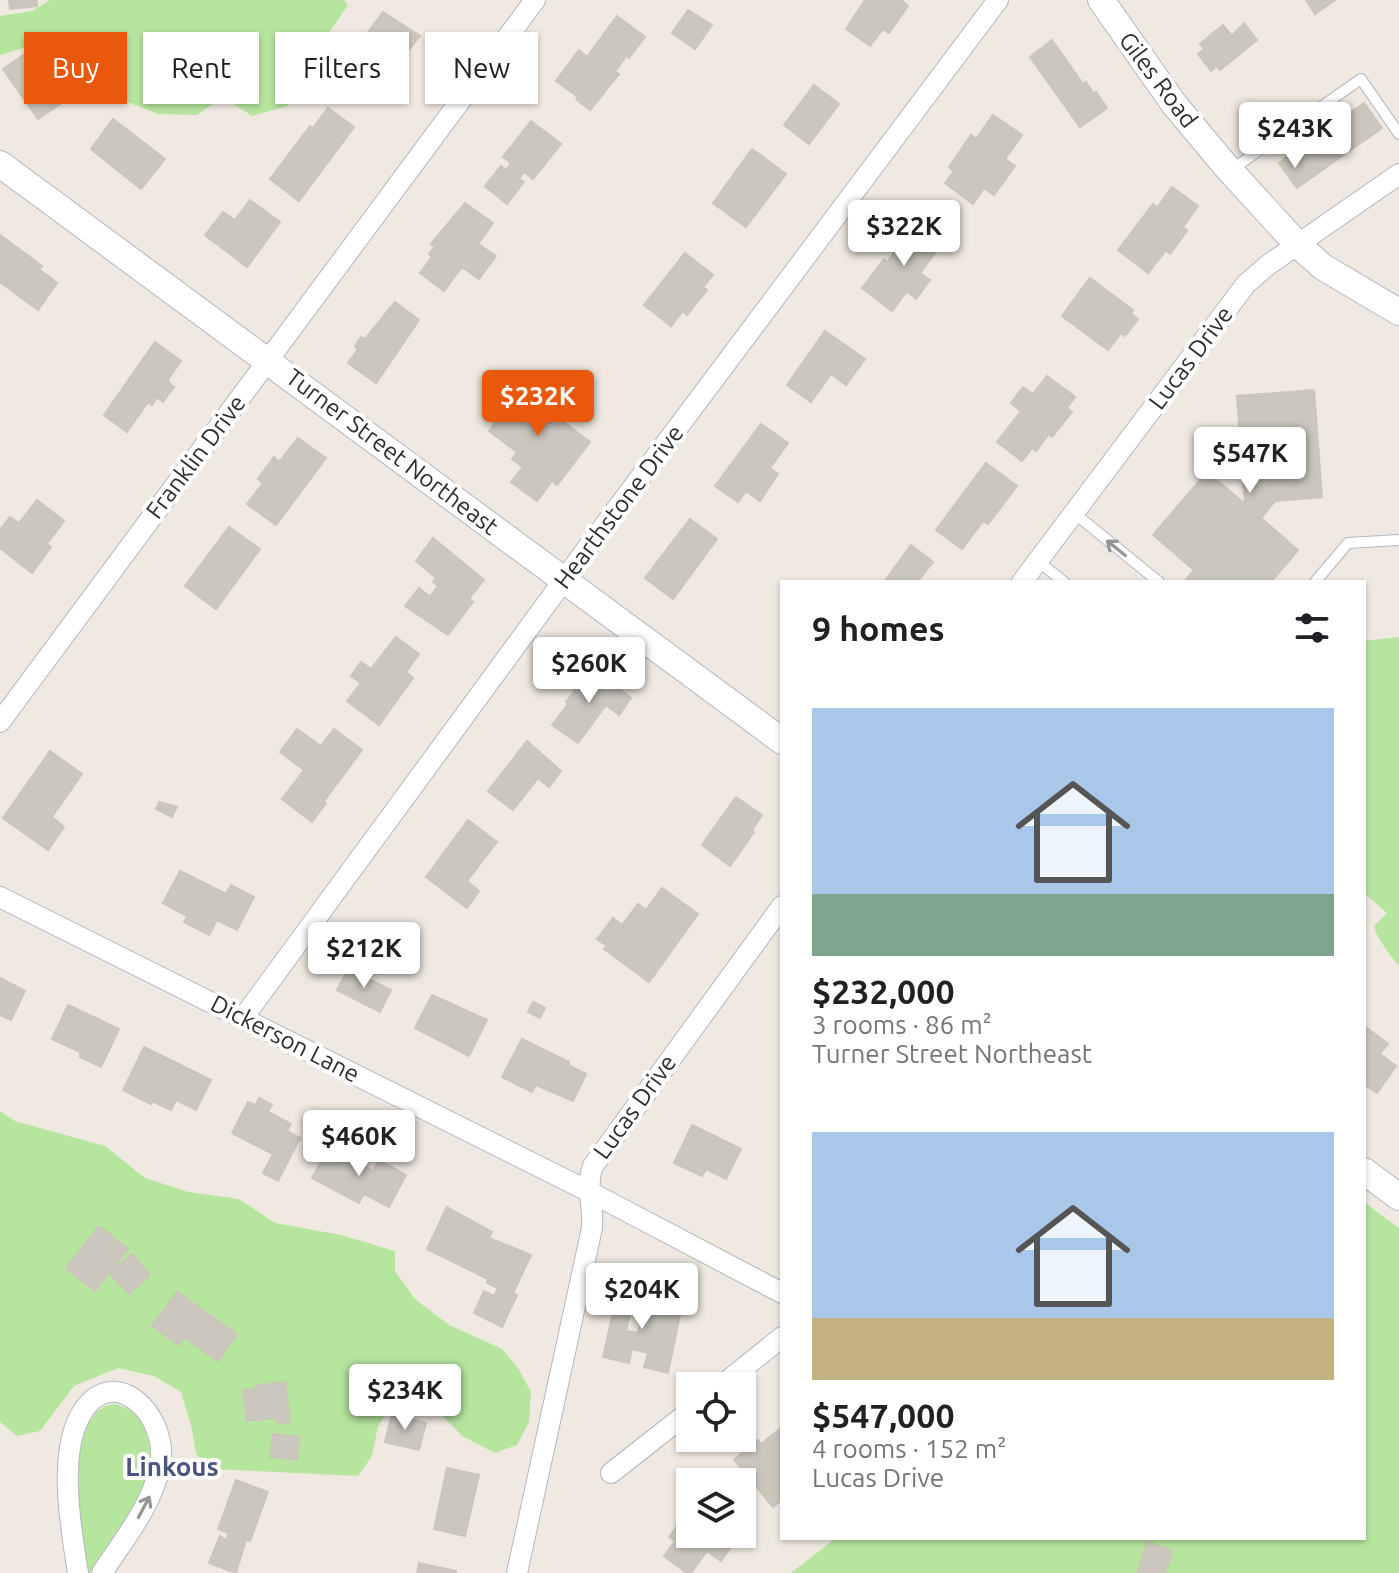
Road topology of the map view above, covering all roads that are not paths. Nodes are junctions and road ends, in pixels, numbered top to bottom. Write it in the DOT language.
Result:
graph roads {
  1 [pos="535,0"];
  2 [pos="998,0"];
  3 [pos="1101,0"];
  4 [pos="1399,134"];
  5 [pos="0,164"];
  6 [pos="1229,171"];
  7 [pos="1399,174"];
  8 [pos="1297,244"];
  9 [pos="1395,305"];
  10 [pos="268,360"];
  11 [pos="1074,513"];
  12 [pos="1399,540"];
  13 [pos="1038,561"];
  14 [pos="564,580"];
  15 [pos="1024,580"];
  16 [pos="1062,580"];
  17 [pos="1157,580"];
  18 [pos="1317,580"];
  19 [pos="0,722"];
  20 [pos="780,740"];
  21 [pos="0,897"];
  22 [pos="780,909"];
  23 [pos="243,1018"];
  24 [pos="1366,1172"];
  25 [pos="588,1191"];
  26 [pos="1399,1197"];
  27 [pos="780,1292"];
  28 [pos="780,1339"];
  29 [pos="738,1372"];
  30 [pos="676,1422"];
  31 [pos="611,1473"];
  32 [pos="78,1573"];
  33 [pos="102,1573"];
  34 [pos="517,1573"];
  1 -- 10 [label="street, Franklin Drive"];
  2 -- 14 [label="street, Hearthstone Drive"];
  3 -- 6 [label="street, Giles Road"];
  4 -- 6 [label="lane"];
  5 -- 10 [label="street, Turner Street Northeast"];
  6 -- 8 [label="street, Giles Road"];
  7 -- 8 [label="street, Lucas Drive"];
  8 -- 9 [label="street, Giles Road"];
  8 -- 11 [label="street, Lucas Drive"];
  10 -- 14 [label="street, Turner Street Northeast"];
  10 -- 19 [label="street, Franklin Drive"];
  11 -- 13 [label="street, Lucas Drive"];
  17 -- 11 [label="lane, one-way"];
  12 -- 18 [label="lane"];
  13 -- 15 [label="street, Lucas Drive"];
  13 -- 16 [label="lane"];
  14 -- 20 [label="street, Turner Street Northeast"];
  14 -- 23 [label="street, Hearthstone Drive"];
  21 -- 23 [label="street, Dickerson Lane"];
  22 -- 25 [label="street, Lucas Drive"];
  23 -- 25 [label="street, Dickerson Lane"];
  24 -- 26 [label="street"];
  25 -- 27 [label="street, Dickerson Lane"];
  25 -- 34 [label="street, Lucas Drive"];
  28 -- 29 [label="street"];
  30 -- 31 [label="street"];
  33 -- 32 [label="street, one-way"];
}
